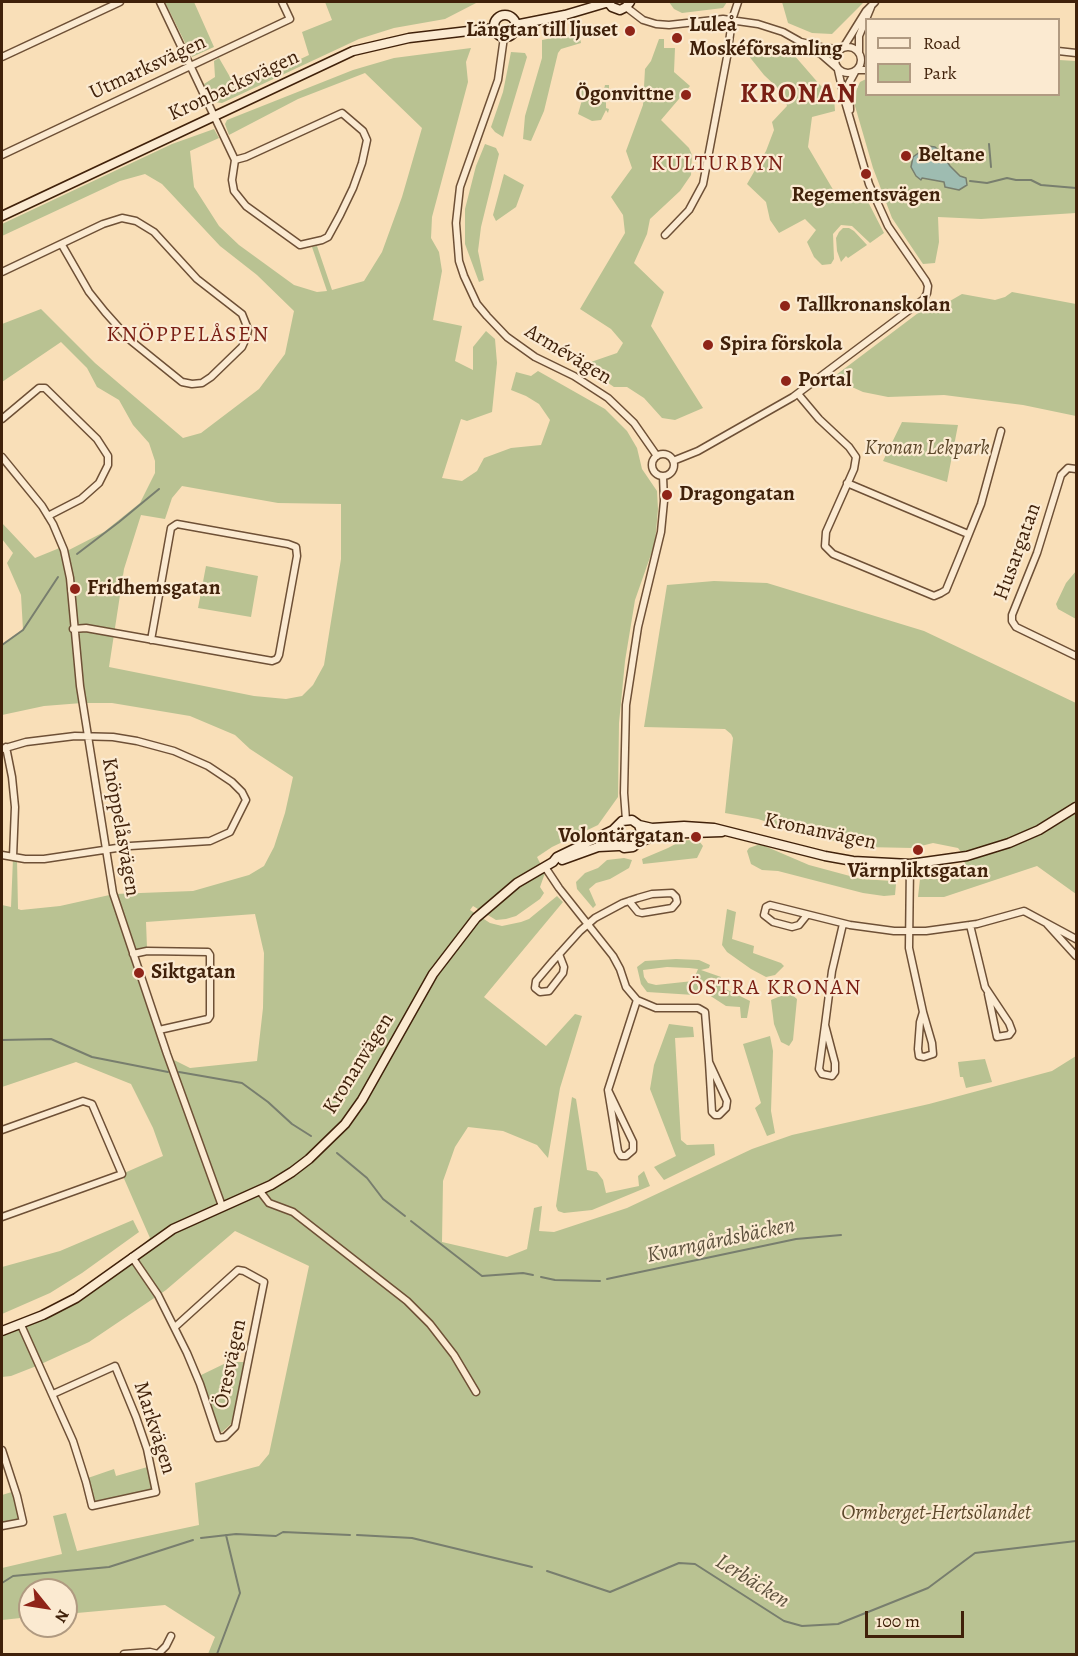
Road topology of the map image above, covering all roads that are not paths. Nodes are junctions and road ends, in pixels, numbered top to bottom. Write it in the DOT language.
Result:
graph roads {
  1 [pos="120,2"];
  2 [pos="160,2"];
  3 [pos="282,2"];
  4 [pos="608,2"];
  5 [pos="738,2"];
  6 [pos="628,4"];
  7 [pos="873,4"];
  8 [pos="867,18"];
  9 [pos="732,19"];
  10 [pos="865,22"];
  11 [pos="515,24"];
  12 [pos="494,28"];
  13 [pos="504,37"];
  14 [pos="799,41"];
  15 [pos="842,48"];
  16 [pos="1060,51"];
  17 [pos="1077,53"];
  18 [pos="862,56"];
  19 [pos="2,57"];
  20 [pos="190,66"];
  21 [pos="837,69"];
  22 [pos="865,70"];
  23 [pos="856,71"];
  24 [pos="849,114"];
  25 [pos="214,116"];
  26 [pos="2,155"];
  27 [pos="235,160"];
  28 [pos="2,216"];
  29 [pos="665,235"];
  30 [pos="62,245"];
  31 [pos="2,272"];
  32 [pos="798,394"];
  33 [pos="2,419"];
  34 [pos="1001,431"];
  35 [pos="657,456"];
  36 [pos="2,457"];
  37 [pos="673,461"];
  38 [pos="1077,469"];
  39 [pos="663,476"];
  40 [pos="847,483"];
  41 [pos="48,516"];
  42 [pos="968,534"];
  43 [pos="74,629"];
  44 [pos="151,640"];
  45 [pos="1077,656"];
  46 [pos="88,736"];
  47 [pos="4,748"];
  48 [pos="1077,807"];
  49 [pos="626,820"];
  50 [pos="639,825"];
  51 [pos="614,830"];
  52 [pos="726,831"];
  53 [pos="639,842"];
  54 [pos="618,846"];
  55 [pos="106,849"];
  56 [pos="2,855"];
  57 [pos="14,857"];
  58 [pos="549,864"];
  59 [pos="910,864"];
  60 [pos="629,901"];
  61 [pos="807,915"];
  62 [pos="588,924"];
  63 [pos="843,924"];
  64 [pos="1047,924"];
  65 [pos="970,925"];
  66 [pos="910,931"];
  67 [pos="1077,939"];
  68 [pos="133,954"];
  69 [pos="559,954"];
  70 [pos="1077,956"];
  71 [pos="988,994"];
  72 [pos="637,1000"];
  73 [pos="923,1012"];
  74 [pos="825,1025"];
  75 [pos="159,1029"];
  76 [pos="709,1062"];
  77 [pos="608,1090"];
  78 [pos="2,1130"];
  79 [pos="259,1190"];
  80 [pos="222,1206"];
  81 [pos="2,1217"];
  82 [pos="132,1257"];
  83 [pos="21,1325"];
  84 [pos="174,1327"];
  85 [pos="2,1331"];
  86 [pos="476,1392"];
  87 [pos="53,1394"];
  88 [pos="2,1450"];
  89 [pos="2,1526"];
  90 [pos="171,1636"];
  91 [pos="124,1654"];
  92 [pos="158,1654"];
  1 -- 19 [label="street"];
  2 -- 20 [label="street"];
  3 -- 20 [label="street, Utmarksvägen"];
  4 -- 6 [label="street"];
  4 -- 11 [label="street"];
  5 -- 9 [label="street"];
  6 -- 9 [label="street"];
  7 -- 8 [label="street"];
  7 -- 15 [label="street"];
  9 -- 14 [label="street"];
  9 -- 29 [label="street"];
  10 -- 18 [label="street"];
  11 -- 12 [label="street"];
  11 -- 13 [label="street"];
  12 -- 13 [label="street"];
  12 -- 25 [label="street, Kronbacksvägen"];
  13 -- 35 [label="street, Armévägen"];
  14 -- 15 [label="street"];
  14 -- 21 [label="street"];
  15 -- 18 [label="street"];
  15 -- 21 [label="street"];
  16 -- 17 [label="street"];
  18 -- 23 [label="street"];
  20 -- 25 [label="street"];
  20 -- 26 [label="street, Utmarksvägen"];
  21 -- 23 [label="street"];
  21 -- 24 [label="street"];
  22 -- 23 [label="street"];
  23 -- 24 [label="street"];
  24 -- 32 [label="street"];
  25 -- 27 [label="street"];
  25 -- 28 [label="street, Kronbacksvägen"];
  27 -- 27 [label="street"];
  30 -- 30 [label="street"];
  30 -- 31 [label="street"];
  32 -- 37 [label="street"];
  32 -- 40 [label="street"];
  33 -- 41 [label="street"];
  34 -- 42 [label="street"];
  35 -- 37 [label="street"];
  35 -- 39 [label="street"];
  36 -- 41 [label="street, Knöppelåsvägen"];
  37 -- 39 [label="street"];
  38 -- 45 [label="street, Husargatan"];
  39 -- 49 [label="street"];
  40 -- 42 [label="street"];
  40 -- 42 [label="street"];
  41 -- 43 [label="street, Knöppelåsvägen"];
  43 -- 44 [label="street"];
  43 -- 46 [label="street, Knöppelåsvägen"];
  44 -- 44 [label="street"];
  46 -- 47 [label="street"];
  46 -- 55 [label="street, Knöppelåsvägen"];
  46 -- 55 [label="street"];
  47 -- 57 [label="street"];
  48 -- 59 [label="street, Kronanvägen"];
  49 -- 50 [label="street"];
  49 -- 51 [label="street"];
  50 -- 52 [label="street, Kronanvägen"];
  50 -- 53 [label="street"];
  51 -- 54 [label="street"];
  51 -- 58 [label="street, Kronanvägen"];
  52 -- 53 [label="street, Kronanvägen"];
  52 -- 59 [label="street, Kronanvägen"];
  53 -- 54 [label="street"];
  54 -- 58 [label="street, Kronanvägen"];
  55 -- 57 [label="street"];
  55 -- 68 [label="street, Knöppelåsvägen"];
  56 -- 57 [label="street"];
  58 -- 62 [label="street"];
  58 -- 79 [label="street, Kronanvägen"];
  59 -- 66 [label="street"];
  60 -- 60 [label="street"];
  60 -- 62 [label="street"];
  61 -- 61 [label="street"];
  61 -- 63 [label="street"];
  62 -- 69 [label="street"];
  62 -- 72 [label="street"];
  63 -- 66 [label="street"];
  63 -- 74 [label="street"];
  64 -- 65 [label="street"];
  64 -- 67 [label="street"];
  64 -- 70 [label="street"];
  65 -- 66 [label="street"];
  65 -- 71 [label="street"];
  66 -- 73 [label="street"];
  68 -- 75 [label="street, Knöppelåsvägen"];
  68 -- 75 [label="street"];
  69 -- 69 [label="street"];
  71 -- 71 [label="street"];
  72 -- 76 [label="street"];
  72 -- 77 [label="street"];
  73 -- 73 [label="street"];
  74 -- 74 [label="street"];
  75 -- 80 [label="street, Knöppelåsvägen"];
  76 -- 76 [label="street"];
  77 -- 77 [label="street"];
  78 -- 81 [label="street"];
  79 -- 80 [label="street, Kronanvägen"];
  79 -- 86 [label="street"];
  80 -- 82 [label="street, Kronanvägen"];
  82 -- 83 [label="street, Kronanvägen"];
  82 -- 84 [label="street, Öresvägen"];
  83 -- 85 [label="street, Kronanvägen"];
  83 -- 87 [label="street, Markvägen"];
  84 -- 84 [label="street, Öresvägen"];
  87 -- 87 [label="street, Markvägen"];
  88 -- 89 [label="street"];
  90 -- 92 [label="street"];
  91 -- 92 [label="street"];
}
